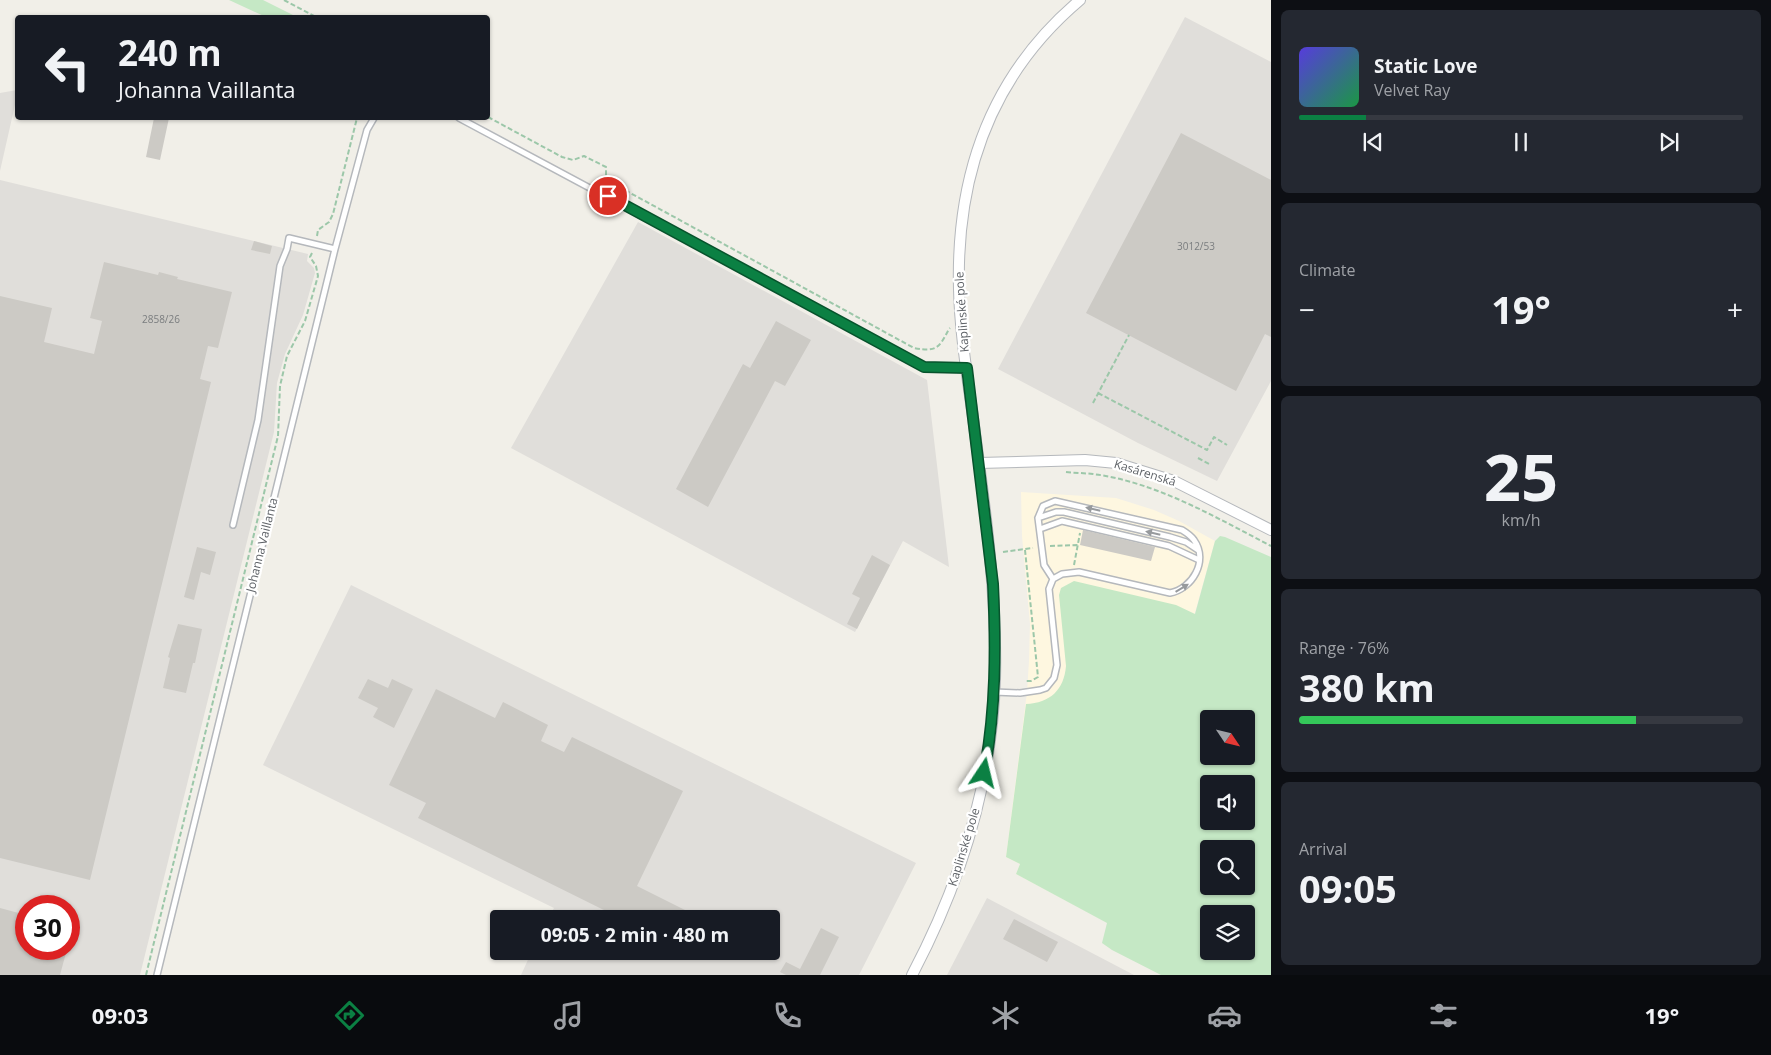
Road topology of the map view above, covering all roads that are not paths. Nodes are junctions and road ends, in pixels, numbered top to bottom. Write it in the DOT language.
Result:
graph roads {
  1 [pos="1080,0"];
  2 [pos="373,120"];
  3 [pos="463,120"];
  4 [pos="335,249"];
  5 [pos="967,368"];
  6 [pos="979,462"];
  7 [pos="1038,518"];
  8 [pos="232,525"];
  9 [pos="1040,529"];
  10 [pos="1271,530"];
  11 [pos="1198,550"];
  12 [pos="1198,560"];
  13 [pos="1053,579"];
  14 [pos="994,692"];
  15 [pos="157,975"];
  16 [pos="912,975"];
  1 -- 5 [label="street, Kaplinské pole"];
  2 -- 4 [label="lane, Johanna Vaillanta"];
  3 -- 5 [label="lane"];
  4 -- 8 [label="lane"];
  4 -- 15 [label="lane, Johanna Vaillanta"];
  5 -- 6 [label="street, Kaplinské pole"];
  6 -- 10 [label="street, Kasárenská"];
  6 -- 14 [label="street, Kaplinské pole"];
  7 -- 9 [label="lane"];
  11 -- 7 [label="lane, one-way"];
  11 -- 7 [label="lane, one-way"];
  9 -- 12 [label="lane"];
  9 -- 13 [label="lane"];
  11 -- 12 [label="lane"];
  13 -- 12 [label="lane, one-way"];
  13 -- 14 [label="lane"];
  14 -- 16 [label="street, Kaplinské pole"];
}
